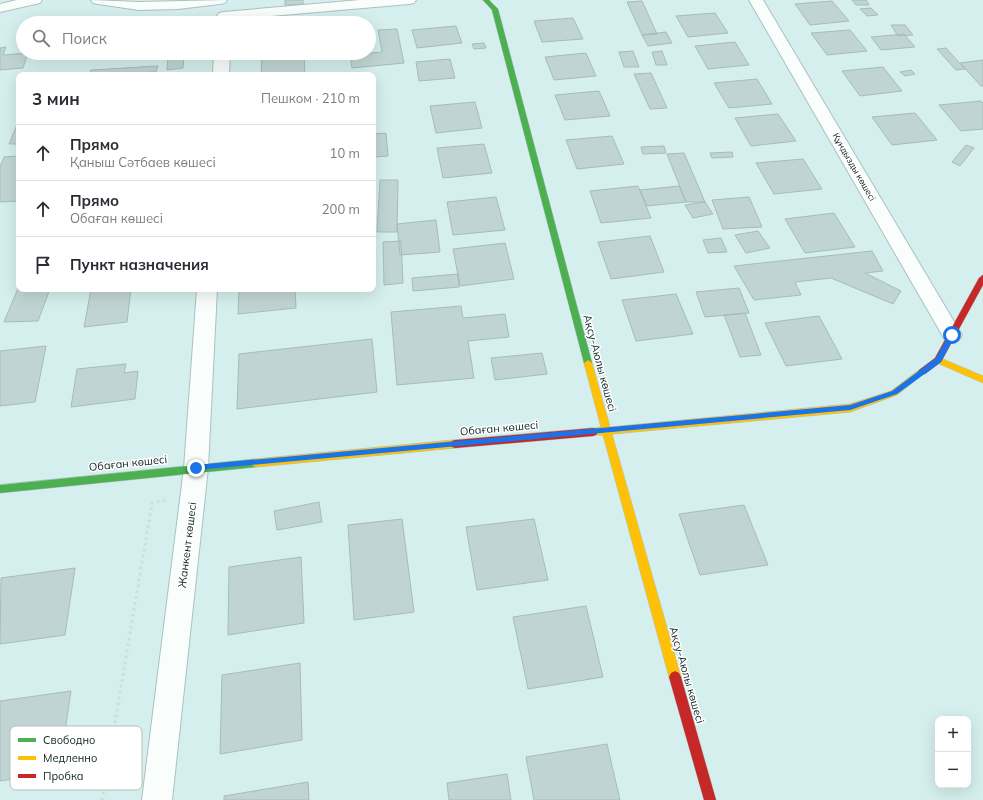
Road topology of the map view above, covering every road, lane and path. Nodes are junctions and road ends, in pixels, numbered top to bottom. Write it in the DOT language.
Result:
graph roads {
  1 [pos="35,0"];
  2 [pos="98,0"];
  3 [pos="220,0"];
  4 [pos="409,0"];
  5 [pos="756,0"];
  6 [pos="487,1"];
  7 [pos="0,8"];
  8 [pos="223,16"];
  9 [pos="261,16"];
  10 [pos="221,60"];
  11 [pos="220,72"];
  12 [pos="983,278"];
  13 [pos="207,292"];
  14 [pos="952,335"];
  15 [pos="938,360"];
  16 [pos="983,380"];
  17 [pos="605,430"];
  18 [pos="196,468"];
  19 [pos="0,489"];
  20 [pos="192,496"];
  21 [pos="114,726"];
  22 [pos="104,790"];
  23 [pos="102,800"];
  24 [pos="157,800"];
  25 [pos="710,800"];
  1 -- 7 [label="street"];
  2 -- 3 [label="street"];
  3 -- 8 [label="street"];
  4 -- 9 [label="street"];
  5 -- 14 [label="street, Құндызды көшесі"];
  6 -- 17 [label="street, Ақсу-Аюлы көшесі"];
  10 -- 11 [label="street"];
  12 -- 14 [label="street"];
  13 -- 18 [label="street, Жанкент көшесі"];
  14 -- 15 [label="street"];
  15 -- 16 [label="street"];
  15 -- 17 [label="street, Обаған көшесі"];
  17 -- 18 [label="street, Обаған көшесі"];
  17 -- 25 [label="street, Ақсу-Аюлы көшесі"];
  18 -- 19 [label="street, Обаған көшесі"];
  18 -- 20 [label="street, Жанкент көшесі"];
  20 -- 21 [label="path"];
  20 -- 24 [label="street, Жанкент көшесі"];
  22 -- 23 [label="path"];
}
